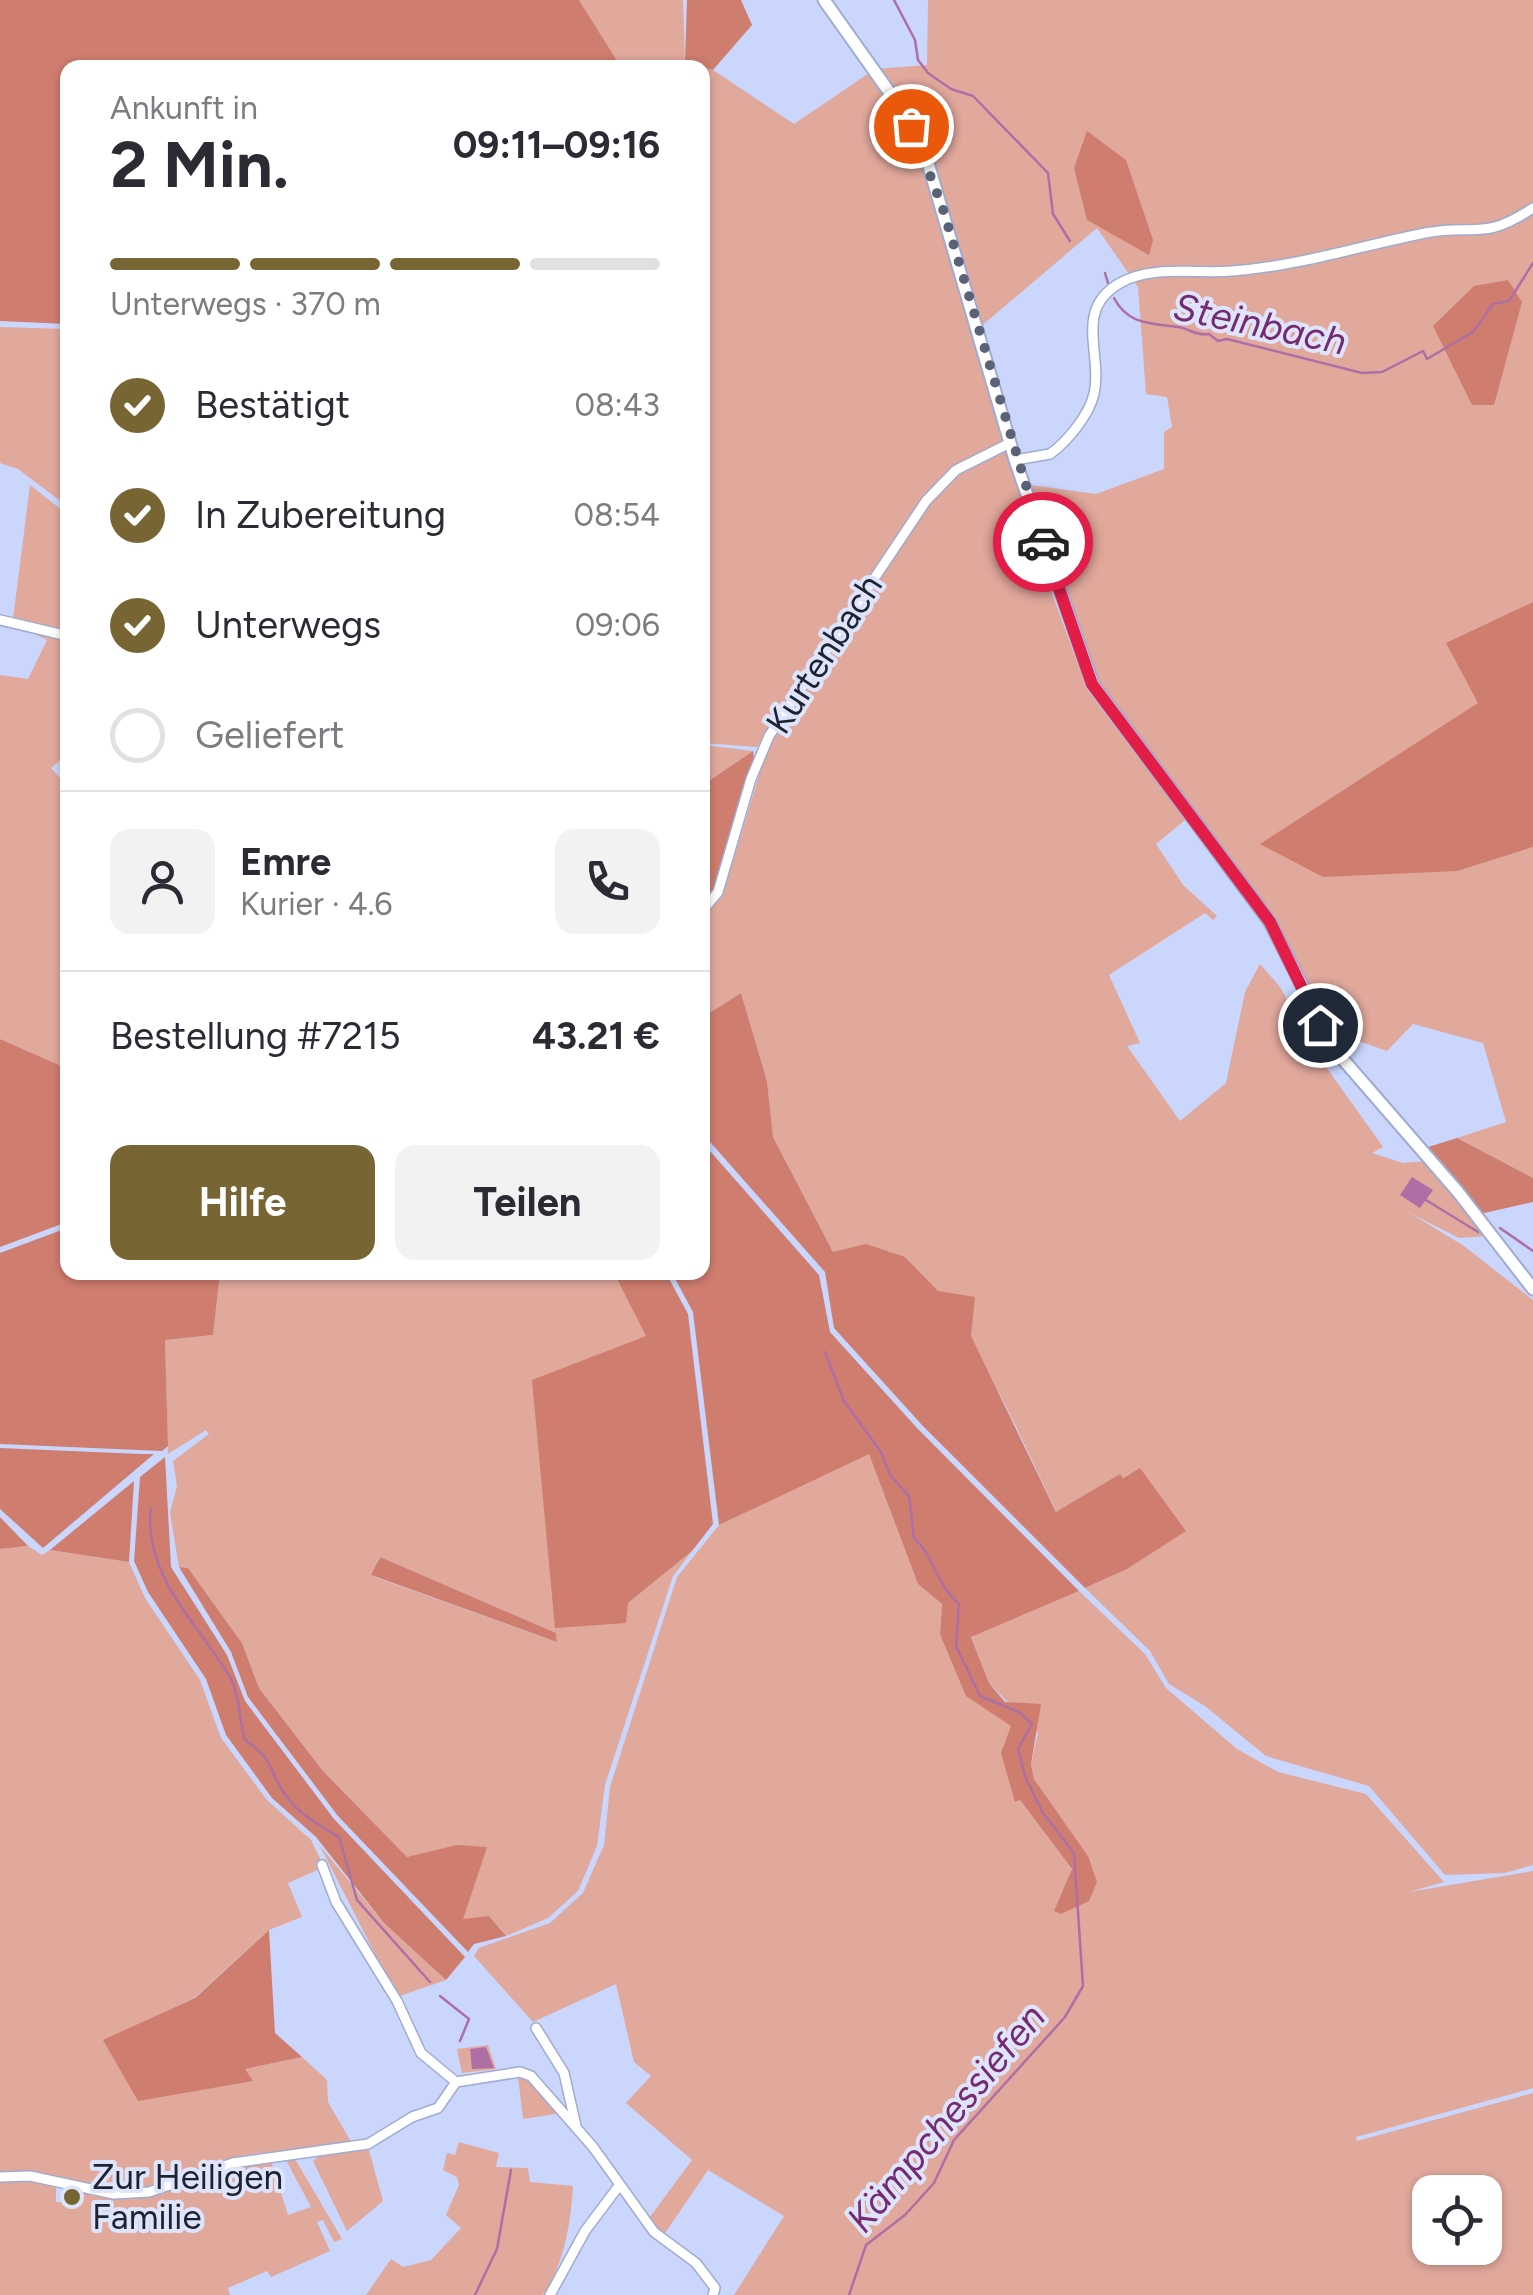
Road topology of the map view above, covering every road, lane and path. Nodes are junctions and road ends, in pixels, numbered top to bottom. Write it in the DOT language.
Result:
graph roads {
  1 [pos="824,0"];
  2 [pos="1533,208"];
  3 [pos="1010,442"];
  4 [pos="1015,460"];
  5 [pos="0,620"];
  6 [pos="60,634"];
  7 [pos="710,902"];
  8 [pos="1533,1289"];
  9 [pos="322,1865"];
  10 [pos="536,2028"];
  11 [pos="456,2082"];
  12 [pos="576,2127"];
  13 [pos="0,2176"];
  14 [pos="618,2187"];
  15 [pos="550,2295"];
  16 [pos="713,2295"];
  1 -- 3 [label="street"];
  2 -- 4 [label="street"];
  3 -- 4 [label="street"];
  3 -- 7 [label="street, Kurtenbach"];
  4 -- 8 [label="street"];
  5 -- 6 [label="street"];
  9 -- 11 [label="street"];
  10 -- 12 [label="street"];
  11 -- 12 [label="street"];
  11 -- 13 [label="street"];
  12 -- 14 [label="street"];
  14 -- 15 [label="street"];
  14 -- 16 [label="street"];
}
